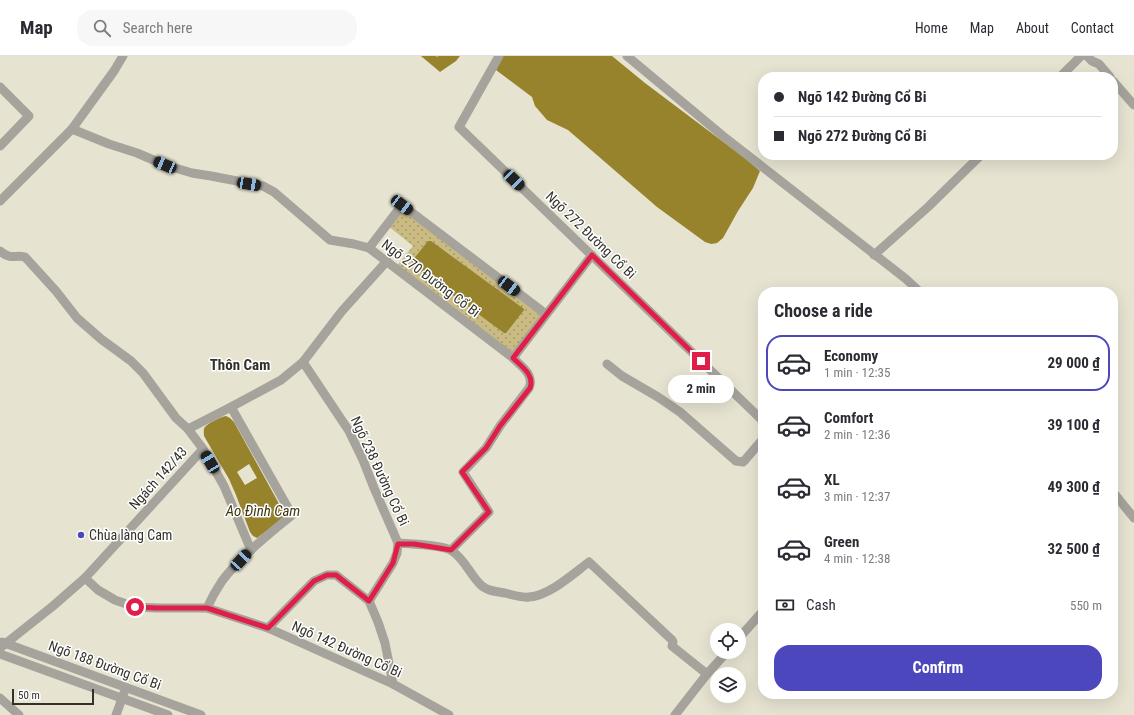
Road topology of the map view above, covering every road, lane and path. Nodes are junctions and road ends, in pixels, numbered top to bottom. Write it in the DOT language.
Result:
graph roads {
  1 [pos="123,56"];
  2 [pos="499,56"];
  3 [pos="627,56"];
  4 [pos="1081,56"];
  5 [pos="1090,59"];
  6 [pos="1065,72"];
  7 [pos="1106,72"];
  8 [pos="1118,86"];
  9 [pos="2,93"];
  10 [pos="1134,105"];
  11 [pos="72,129"];
  12 [pos="0,146"];
  13 [pos="976,160"];
  14 [pos="0,201"];
  15 [pos="369,248"];
  16 [pos="0,251"];
  17 [pos="592,255"];
  18 [pos="874,255"];
  19 [pos="387,261"];
  20 [pos="914,287"];
  21 [pos="546,314"];
  22 [pos="513,358"];
  23 [pos="304,362"];
  24 [pos="607,364"];
  25 [pos="231,407"];
  26 [pos="758,416"];
  27 [pos="188,429"];
  28 [pos="758,445"];
  29 [pos="202,449"];
  30 [pos="1118,498"];
  31 [pos="1134,518"];
  32 [pos="398,544"];
  33 [pos="251,550"];
  34 [pos="451,550"];
  35 [pos="85,578"];
  36 [pos="369,601"];
  37 [pos="207,608"];
  38 [pos="758,617"];
  39 [pos="268,628"];
  40 [pos="746,630"];
  41 [pos="2,644"];
  42 [pos="0,654"];
  43 [pos="721,659"];
  44 [pos="707,674"];
  45 [pos="393,684"];
  46 [pos="126,688"];
  47 [pos="0,698"];
  48 [pos="122,698"];
  49 [pos="19,715"];
  50 [pos="116,715"];
  51 [pos="168,715"];
  52 [pos="201,715"];
  53 [pos="449,715"];
  54 [pos="675,715"];
  1 -- 11 [label="street"];
  2 -- 17 [label="street, Ngõ 272 Đường Cổ Bi"];
  3 -- 18 [label="street"];
  4 -- 6 [label="street"];
  5 -- 7 [label="street"];
  8 -- 10 [label="street"];
  9 -- 12 [label="street"];
  11 -- 14 [label="street"];
  11 -- 15 [label="street, Ngõ 270 Đường Cổ Bi"];
  13 -- 18 [label="street"];
  15 -- 19 [label="street, Ngõ 270 Đường Cổ Bi"];
  15 -- 21 [label="street"];
  16 -- 27 [label="street"];
  17 -- 21 [label="street"];
  17 -- 26 [label="street, Ngõ 272 Đường Cổ Bi"];
  18 -- 20 [label="street"];
  19 -- 22 [label="street, Ngõ 270 Đường Cổ Bi"];
  19 -- 23 [label="street"];
  21 -- 22 [label="street"];
  22 -- 34 [label="street, Ngõ 270 Đường Cổ Bi"];
  23 -- 25 [label="street"];
  23 -- 32 [label="street, Ngõ 238 Đường Cổ Bi"];
  24 -- 28 [label="street"];
  25 -- 27 [label="street"];
  25 -- 33 [label="street"];
  27 -- 29 [label="street"];
  29 -- 33 [label="street"];
  29 -- 35 [label="street, Ngách 142/43"];
  30 -- 31 [label="street"];
  32 -- 34 [label="street, Ngõ 238 Đường Cổ Bi"];
  32 -- 36 [label="street"];
  33 -- 37 [label="street"];
  34 -- 44 [label="street"];
  35 -- 37 [label="street, Ngõ 142 Đường Cổ Bi"];
  35 -- 41 [label="street"];
  36 -- 39 [label="street"];
  36 -- 45 [label="street"];
  37 -- 39 [label="street, Ngõ 142 Đường Cổ Bi"];
  38 -- 40 [label="street"];
  39 -- 45 [label="street, Ngõ 142 Đường Cổ Bi"];
  41 -- 46 [label="street, Ngõ 188 Đường Cổ Bi"];
  42 -- 48 [label="street, Ngõ 188 Đường Cổ Bi"];
  43 -- 44 [label="street"];
  44 -- 54 [label="street"];
  45 -- 53 [label="street, Ngõ 142 Đường Cổ Bi"];
  46 -- 48 [label="street"];
  46 -- 52 [label="street, Ngõ 188 Đường Cổ Bi"];
  47 -- 49 [label="street"];
  48 -- 50 [label="street"];
  48 -- 51 [label="street, Ngõ 188 Đường Cổ Bi"];
}
